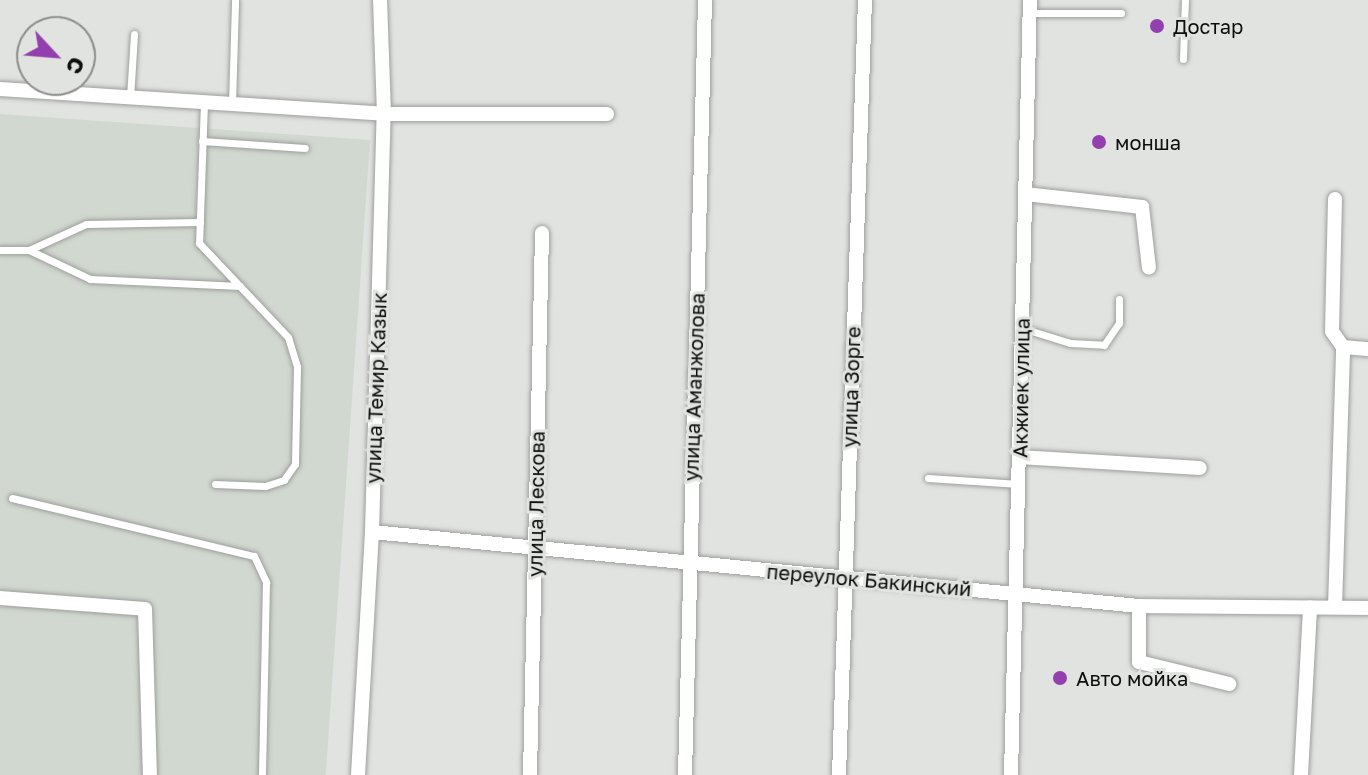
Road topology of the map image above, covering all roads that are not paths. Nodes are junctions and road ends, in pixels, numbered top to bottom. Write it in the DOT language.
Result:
graph roads {
  1 [pos="235,0"];
  2 [pos="380,0"];
  3 [pos="705,0"];
  4 [pos="865,0"];
  5 [pos="1185,0"];
  6 [pos="1030,6"];
  7 [pos="1121,13"];
  8 [pos="134,34"];
  9 [pos="1183,59"];
  10 [pos="0,89"];
  11 [pos="130,98"];
  12 [pos="204,102"];
  13 [pos="232,104"];
  14 [pos="384,114"];
  15 [pos="607,114"];
  16 [pos="202,141"];
  17 [pos="305,148"];
  18 [pos="1025,194"];
  19 [pos="1335,199"];
  20 [pos="200,222"];
  21 [pos="542,233"];
  22 [pos="0,250"];
  23 [pos="29,250"];
  24 [pos="1149,268"];
  25 [pos="240,286"];
  26 [pos="1119,299"];
  27 [pos="1022,328"];
  28 [pos="1343,347"];
  29 [pos="1368,349"];
  30 [pos="1019,457"];
  31 [pos="1200,468"];
  32 [pos="928,478"];
  33 [pos="215,484"];
  34 [pos="1019,484"];
  35 [pos="12,498"];
  36 [pos="372,532"];
  37 [pos="534,548"];
  38 [pos="690,565"];
  39 [pos="845,576"];
  40 [pos="1014,593"];
  41 [pos="0,598"];
  42 [pos="1139,606"];
  43 [pos="1310,607"];
  44 [pos="1335,607"];
  45 [pos="1368,608"];
  46 [pos="1229,684"];
  47 [pos="150,775"];
  48 [pos="262,775"];
  49 [pos="358,775"];
  50 [pos="530,775"];
  51 [pos="685,775"];
  52 [pos="839,775"];
  53 [pos="1011,775"];
  54 [pos="1301,775"];
  1 -- 13 [label="lane"];
  2 -- 14 [label="street, улица Темир Казык"];
  3 -- 38 [label="street, улица Аманжолова"];
  4 -- 39 [label="street, улица Зорге"];
  5 -- 9 [label="lane"];
  6 -- 7 [label="lane"];
  6 -- 18 [label="street, Акжиек улица"];
  8 -- 11 [label="lane"];
  10 -- 11 [label="street"];
  11 -- 12 [label="street"];
  12 -- 13 [label="street"];
  12 -- 16 [label="lane"];
  13 -- 14 [label="street"];
  14 -- 15 [label="street"];
  14 -- 36 [label="street, улица Темир Казык"];
  16 -- 17 [label="lane"];
  16 -- 20 [label="lane"];
  18 -- 24 [label="street"];
  18 -- 27 [label="street, Акжиек улица"];
  19 -- 28 [label="street"];
  20 -- 23 [label="lane"];
  20 -- 25 [label="lane"];
  21 -- 37 [label="street, улица Лескова"];
  22 -- 23 [label="lane"];
  23 -- 25 [label="lane"];
  25 -- 33 [label="lane"];
  26 -- 27 [label="lane"];
  27 -- 30 [label="street, Акжиек улица"];
  28 -- 29 [label="street"];
  28 -- 44 [label="street"];
  30 -- 31 [label="street"];
  30 -- 34 [label="street, Акжиек улица"];
  32 -- 34 [label="lane"];
  34 -- 40 [label="street, Акжиек улица"];
  35 -- 48 [label="lane"];
  36 -- 37 [label="street, переулок Бакинский"];
  36 -- 49 [label="street, улица Темир Казык"];
  37 -- 38 [label="street, переулок Бакинский"];
  37 -- 50 [label="street, улица Лескова"];
  38 -- 39 [label="street, переулок Бакинский"];
  38 -- 51 [label="street, улица Аманжолова"];
  39 -- 40 [label="street, переулок Бакинский"];
  39 -- 52 [label="street, улица Зорге"];
  40 -- 42 [label="street, переулок Бакинский"];
  40 -- 53 [label="street, Акжиек улица"];
  41 -- 47 [label="street"];
  42 -- 43 [label="street, переулок Бакинский"];
  42 -- 46 [label="street"];
  43 -- 44 [label="street, переулок Бакинский"];
  43 -- 54 [label="street"];
  44 -- 45 [label="street, переулок Бакинский"];
}
